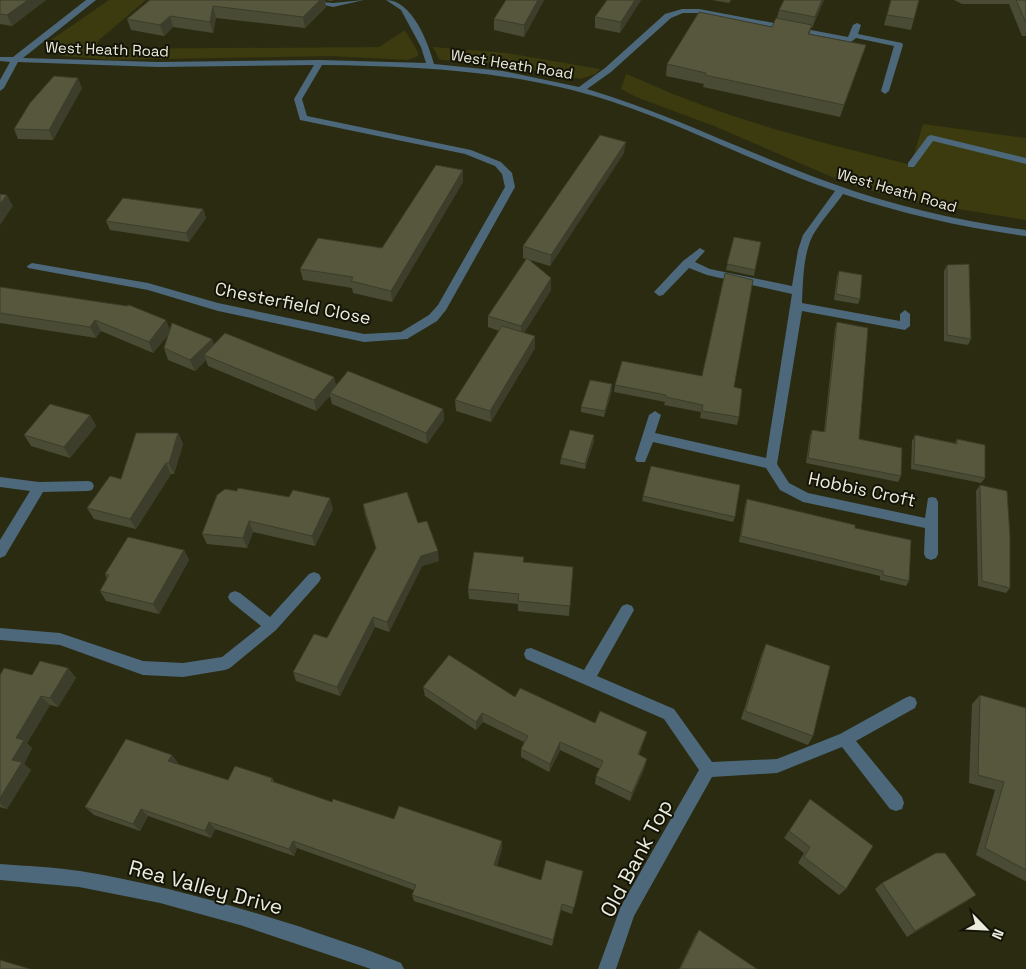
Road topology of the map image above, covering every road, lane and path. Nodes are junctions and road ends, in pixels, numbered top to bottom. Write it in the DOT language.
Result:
graph roads {
  1 [pos="92,0"];
  2 [pos="305,0"];
  3 [pos="360,0"];
  4 [pos="390,0"];
  5 [pos="857,25"];
  6 [pos="853,35"];
  7 [pos="0,59"];
  8 [pos="14,60"];
  9 [pos="320,62"];
  10 [pos="431,66"];
  11 [pos="0,88"];
  12 [pos="582,90"];
  13 [pos="885,91"];
  14 [pos="1026,160"];
  15 [pos="911,165"];
  16 [pos="840,190"];
  17 [pos="1026,233"];
  18 [pos="700,251"];
  19 [pos="687,264"];
  20 [pos="32,266"];
  21 [pos="798,291"];
  22 [pos="659,292"];
  23 [pos="797,306"];
  24 [pos="905,314"];
  25 [pos="655,415"];
  26 [pos="648,436"];
  27 [pos="641,459"];
  28 [pos="771,464"];
  29 [pos="0,482"];
  30 [pos="88,486"];
  31 [pos="39,487"];
  32 [pos="932,502"];
  33 [pos="931,524"];
  34 [pos="0,552"];
  35 [pos="931,554"];
  36 [pos="314,578"];
  37 [pos="235,597"];
  38 [pos="627,610"];
  39 [pos="272,626"];
  40 [pos="0,634"];
  41 [pos="531,654"];
  42 [pos="587,678"];
  43 [pos="910,703"];
  44 [pos="846,739"];
  45 [pos="708,770"];
  46 [pos="896,803"];
  47 [pos="0,872"];
  48 [pos="396,969"];
  49 [pos="607,969"];
  1 -- 8 [label="street"];
  2 -- 3 [label="street"];
  4 -- 10 [label="street"];
  5 -- 6 [label="street"];
  6 -- 12 [label="street"];
  6 -- 13 [label="street"];
  7 -- 8 [label="street, West Heath Road"];
  8 -- 9 [label="street, West Heath Road"];
  8 -- 11 [label="street"];
  9 -- 10 [label="street, West Heath Road"];
  9 -- 20 [label="street, Chesterfield Close"];
  10 -- 12 [label="street, West Heath Road"];
  12 -- 16 [label="street, West Heath Road"];
  14 -- 15 [label="street"];
  16 -- 17 [label="street, West Heath Road"];
  16 -- 21 [label="street"];
  18 -- 19 [label="street"];
  19 -- 21 [label="street"];
  19 -- 22 [label="street"];
  21 -- 23 [label="street"];
  23 -- 24 [label="street"];
  23 -- 28 [label="street"];
  25 -- 26 [label="street"];
  26 -- 27 [label="street"];
  26 -- 28 [label="street"];
  28 -- 33 [label="street, Hobbis Croft"];
  29 -- 31 [label="street"];
  30 -- 31 [label="street"];
  31 -- 34 [label="street"];
  32 -- 33 [label="street, Hobbis Croft"];
  33 -- 35 [label="street, Hobbis Croft"];
  36 -- 39 [label="street"];
  37 -- 39 [label="street"];
  38 -- 42 [label="street"];
  39 -- 40 [label="street"];
  41 -- 42 [label="street"];
  42 -- 45 [label="street"];
  43 -- 44 [label="street"];
  44 -- 45 [label="street"];
  44 -- 46 [label="street"];
  45 -- 49 [label="street, Old Bank Top"];
  47 -- 48 [label="street, Rea Valley Drive"];
}
